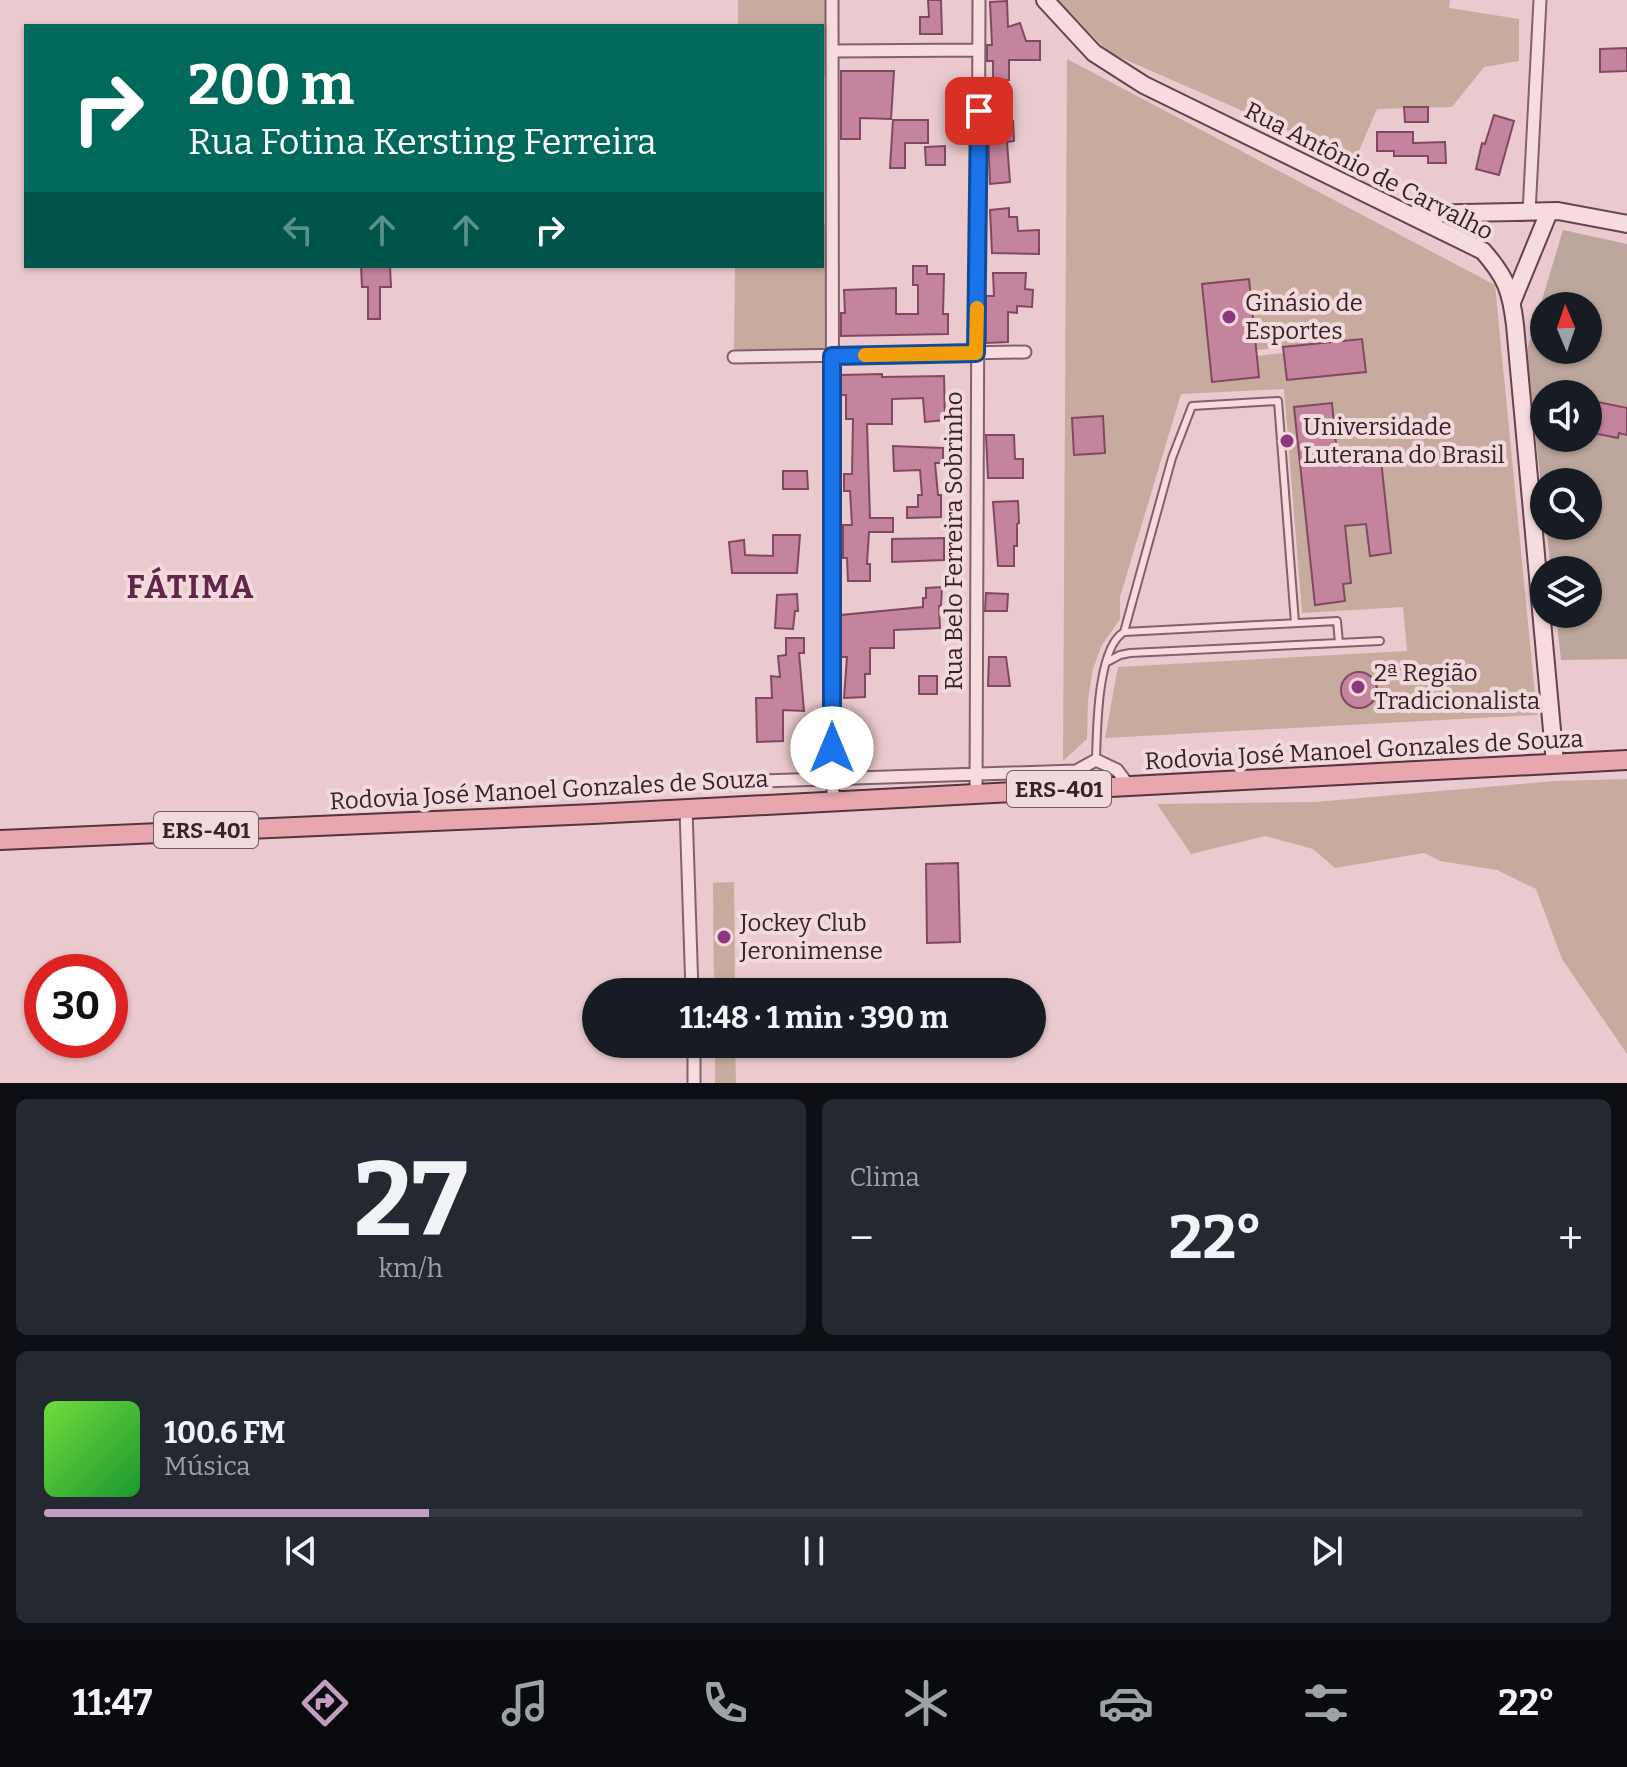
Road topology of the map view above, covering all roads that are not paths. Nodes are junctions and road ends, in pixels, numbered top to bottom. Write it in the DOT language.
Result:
graph roads {
  1 [pos="832,0"];
  2 [pos="979,0"];
  3 [pos="1045,0"];
  4 [pos="1540,0"];
  5 [pos="979,50"];
  6 [pos="832,51"];
  7 [pos="1549,212"];
  8 [pos="1529,213"];
  9 [pos="1409,214"];
  10 [pos="1627,224"];
  11 [pos="1512,302"];
  12 [pos="1025,352"];
  13 [pos="976,353"];
  14 [pos="832,356"];
  15 [pos="734,357"];
  16 [pos="1295,623"];
  17 [pos="1124,632"];
  18 [pos="1380,641"];
  19 [pos="1339,643"];
  20 [pos="1107,662"];
  21 [pos="1096,760"];
  22 [pos="1627,760"];
  23 [pos="1555,763"];
  24 [pos="1076,771"];
  25 [pos="976,774"];
  26 [pos="833,779"];
  27 [pos="732,782"];
  28 [pos="1129,786"];
  29 [pos="1063,789"];
  30 [pos="976,794"];
  31 [pos="833,801"];
  32 [pos="686,809"];
  33 [pos="0,840"];
  34 [pos="692,978"];
  35 [pos="694,1058"];
  36 [pos="694,1083"];
  1 -- 6 [label="street"];
  2 -- 5 [label="street, Rua Belo Ferreira Sobrinho"];
  3 -- 9 [label="main road, Rua Antônio de Carvalho"];
  4 -- 8 [label="street"];
  5 -- 6 [label="street"];
  5 -- 13 [label="street, Rua Belo Ferreira Sobrinho"];
  6 -- 14 [label="street"];
  7 -- 8 [label="main road"];
  7 -- 10 [label="main road"];
  7 -- 11 [label="main road"];
  8 -- 9 [label="main road"];
  9 -- 11 [label="main road, Rua Antônio de Carvalho"];
  11 -- 23 [label="main road, Rua Antônio de Carvalho"];
  12 -- 13 [label="street"];
  13 -- 14 [label="street"];
  13 -- 25 [label="street, Rua Belo Ferreira Sobrinho"];
  14 -- 15 [label="street"];
  14 -- 26 [label="street"];
  16 -- 17 [label="lane"];
  16 -- 17 [label="lane"];
  16 -- 19 [label="lane"];
  17 -- 20 [label="lane"];
  18 -- 19 [label="lane"];
  19 -- 20 [label="lane"];
  20 -- 21 [label="lane"];
  21 -- 24 [label="street"];
  21 -- 28 [label="street"];
  22 -- 23 [label="main road, Rodovia José Manoel Gonzales de Souza / ERS-401"];
  23 -- 28 [label="main road, Rodovia José Manoel Gonzales de Souza / ERS-401"];
  24 -- 25 [label="street"];
  24 -- 29 [label="street"];
  25 -- 26 [label="street"];
  25 -- 30 [label="street, Rua Belo Ferreira Sobrinho"];
  26 -- 27 [label="street"];
  26 -- 31 [label="street"];
  28 -- 29 [label="main road, Rodovia José Manoel Gonzales de Souza / ERS-401"];
  29 -- 30 [label="main road, Rodovia José Manoel Gonzales de Souza / ERS-401"];
  30 -- 31 [label="main road, Rodovia José Manoel Gonzales de Souza / ERS-401"];
  31 -- 32 [label="main road, Rodovia José Manoel Gonzales de Souza / ERS-401"];
  32 -- 33 [label="main road, Rodovia José Manoel Gonzales de Souza / ERS-401"];
  32 -- 34 [label="street"];
  35 -- 36 [label="street"];
}
